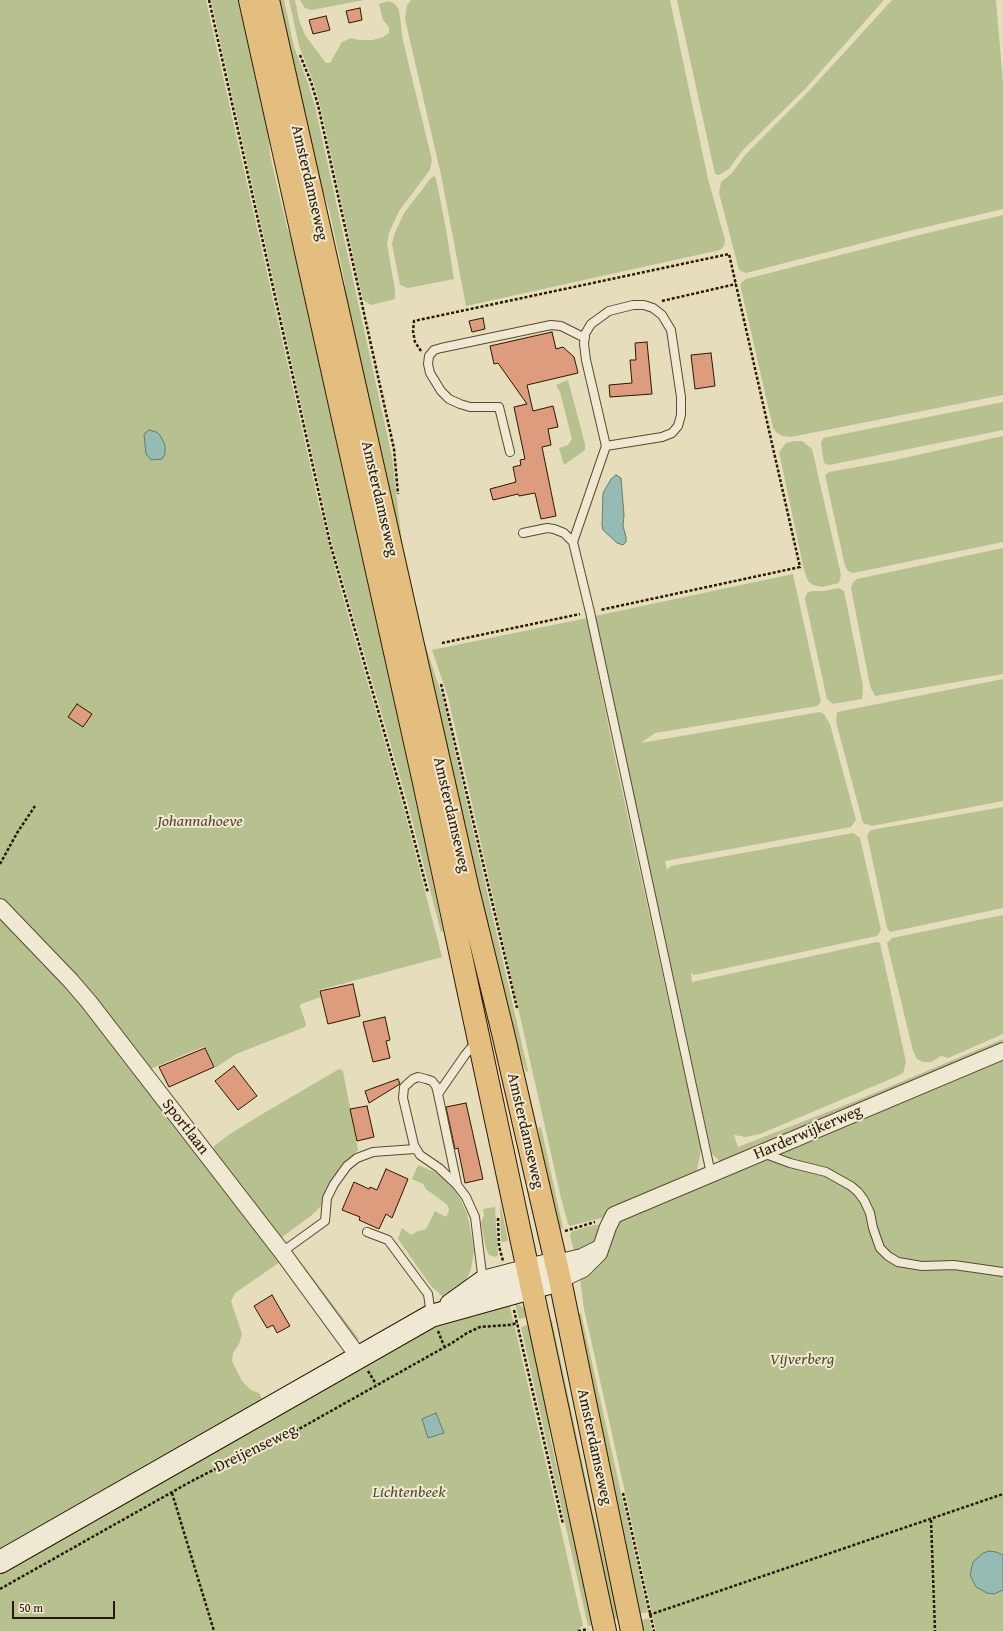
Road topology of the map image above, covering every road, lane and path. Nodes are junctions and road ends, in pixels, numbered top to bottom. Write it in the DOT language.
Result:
graph roads {
  1 [pos="209,0"];
  2 [pos="250,0"];
  3 [pos="268,0"];
  4 [pos="298,51"];
  5 [pos="736,284"];
  6 [pos="644,305"];
  7 [pos="585,338"];
  8 [pos="429,356"];
  9 [pos="606,446"];
  10 [pos="510,452"];
  11 [pos="399,498"];
  12 [pos="523,533"];
  13 [pos="573,542"];
  14 [pos="590,612"];
  15 [pos="442,643"];
  16 [pos="440,679"];
  17 [pos="35,806"];
  18 [pos="0,864"];
  19 [pos="429,896"];
  20 [pos="0,906"];
  21 [pos="517,1009"];
  22 [pos="479,1040"];
  23 [pos="1003,1051"];
  24 [pos="438,1094"];
  25 [pos="416,1149"];
  26 [pos="761,1152"];
  27 [pos="711,1174"];
  28 [pos="457,1185"];
  29 [pos="498,1214"];
  30 [pos="614,1215"];
  31 [pos="566,1231"];
  32 [pos="367,1232"];
  33 [pos="282,1252"];
  34 [pos="558,1271"];
  35 [pos="1003,1272"];
  36 [pos="531,1278"];
  37 [pos="508,1284"];
  38 [pos="484,1291"];
  39 [pos="437,1314"];
  40 [pos="518,1323"];
  41 [pos="358,1356"];
  42 [pos="545,1447"];
  43 [pos="172,1493"];
  44 [pos="1003,1494"];
  45 [pos="931,1520"];
  46 [pos="0,1562"];
  47 [pos="0,1589"];
  48 [pos="631,1625"];
  49 [pos="605,1628"];
  50 [pos="214,1631"];
  51 [pos="578,1631"];
  52 [pos="935,1631"];
  1 -- 19 [label="path"];
  2 -- 22 [label="main road, Amsterdamseweg"];
  3 -- 34 [label="main road, Amsterdamseweg"];
  4 -- 11 [label="path, Amsterdamseweg"];
  5 -- 6 [label="path"];
  5 -- 8 [label="path"];
  5 -- 14 [label="path"];
  6 -- 7 [label="lane"];
  6 -- 9 [label="lane"];
  7 -- 8 [label="lane"];
  7 -- 9 [label="lane"];
  8 -- 10 [label="lane"];
  9 -- 13 [label="lane"];
  12 -- 13 [label="lane"];
  13 -- 14 [label="lane"];
  14 -- 15 [label="path"];
  14 -- 27 [label="lane"];
  16 -- 21 [label="path, Amsterdamseweg"];
  17 -- 18 [label="path"];
  20 -- 33 [label="street, Sportlaan"];
  22 -- 24 [label="lane"];
  22 -- 36 [label="main road, Amsterdamseweg"];
  23 -- 26 [label="street, Harderwijkerweg"];
  24 -- 25 [label="lane"];
  24 -- 28 [label="lane"];
  25 -- 28 [label="lane"];
  25 -- 33 [label="lane"];
  26 -- 27 [label="street, Harderwijkerweg"];
  26 -- 35 [label="lane"];
  27 -- 30 [label="street, Harderwijkerweg"];
  28 -- 38 [label="lane"];
  29 -- 37 [label="path"];
  30 -- 31 [label="path"];
  30 -- 34 [label="street"];
  32 -- 39 [label="lane"];
  33 -- 41 [label="street, Sportlaan"];
  34 -- 36 [label="main road, Dreijenseweg"];
  34 -- 48 [label="main road, Amsterdamseweg"];
  36 -- 37 [label="main road, Dreijenseweg"];
  36 -- 49 [label="main road, Amsterdamseweg"];
  37 -- 38 [label="main road, Dreijenseweg"];
  37 -- 40 [label="path"];
  38 -- 39 [label="main road, Dreijenseweg"];
  39 -- 41 [label="main road, Dreijenseweg"];
  40 -- 42 [label="path"];
  40 -- 43 [label="path, Dreijenseweg"];
  41 -- 46 [label="main road, Dreijenseweg"];
  43 -- 47 [label="path, Dreijenseweg"];
  43 -- 50 [label="path"];
  44 -- 45 [label="path"];
  45 -- 48 [label="path"];
  45 -- 52 [label="path"];
  49 -- 51 [label="path"];
}
